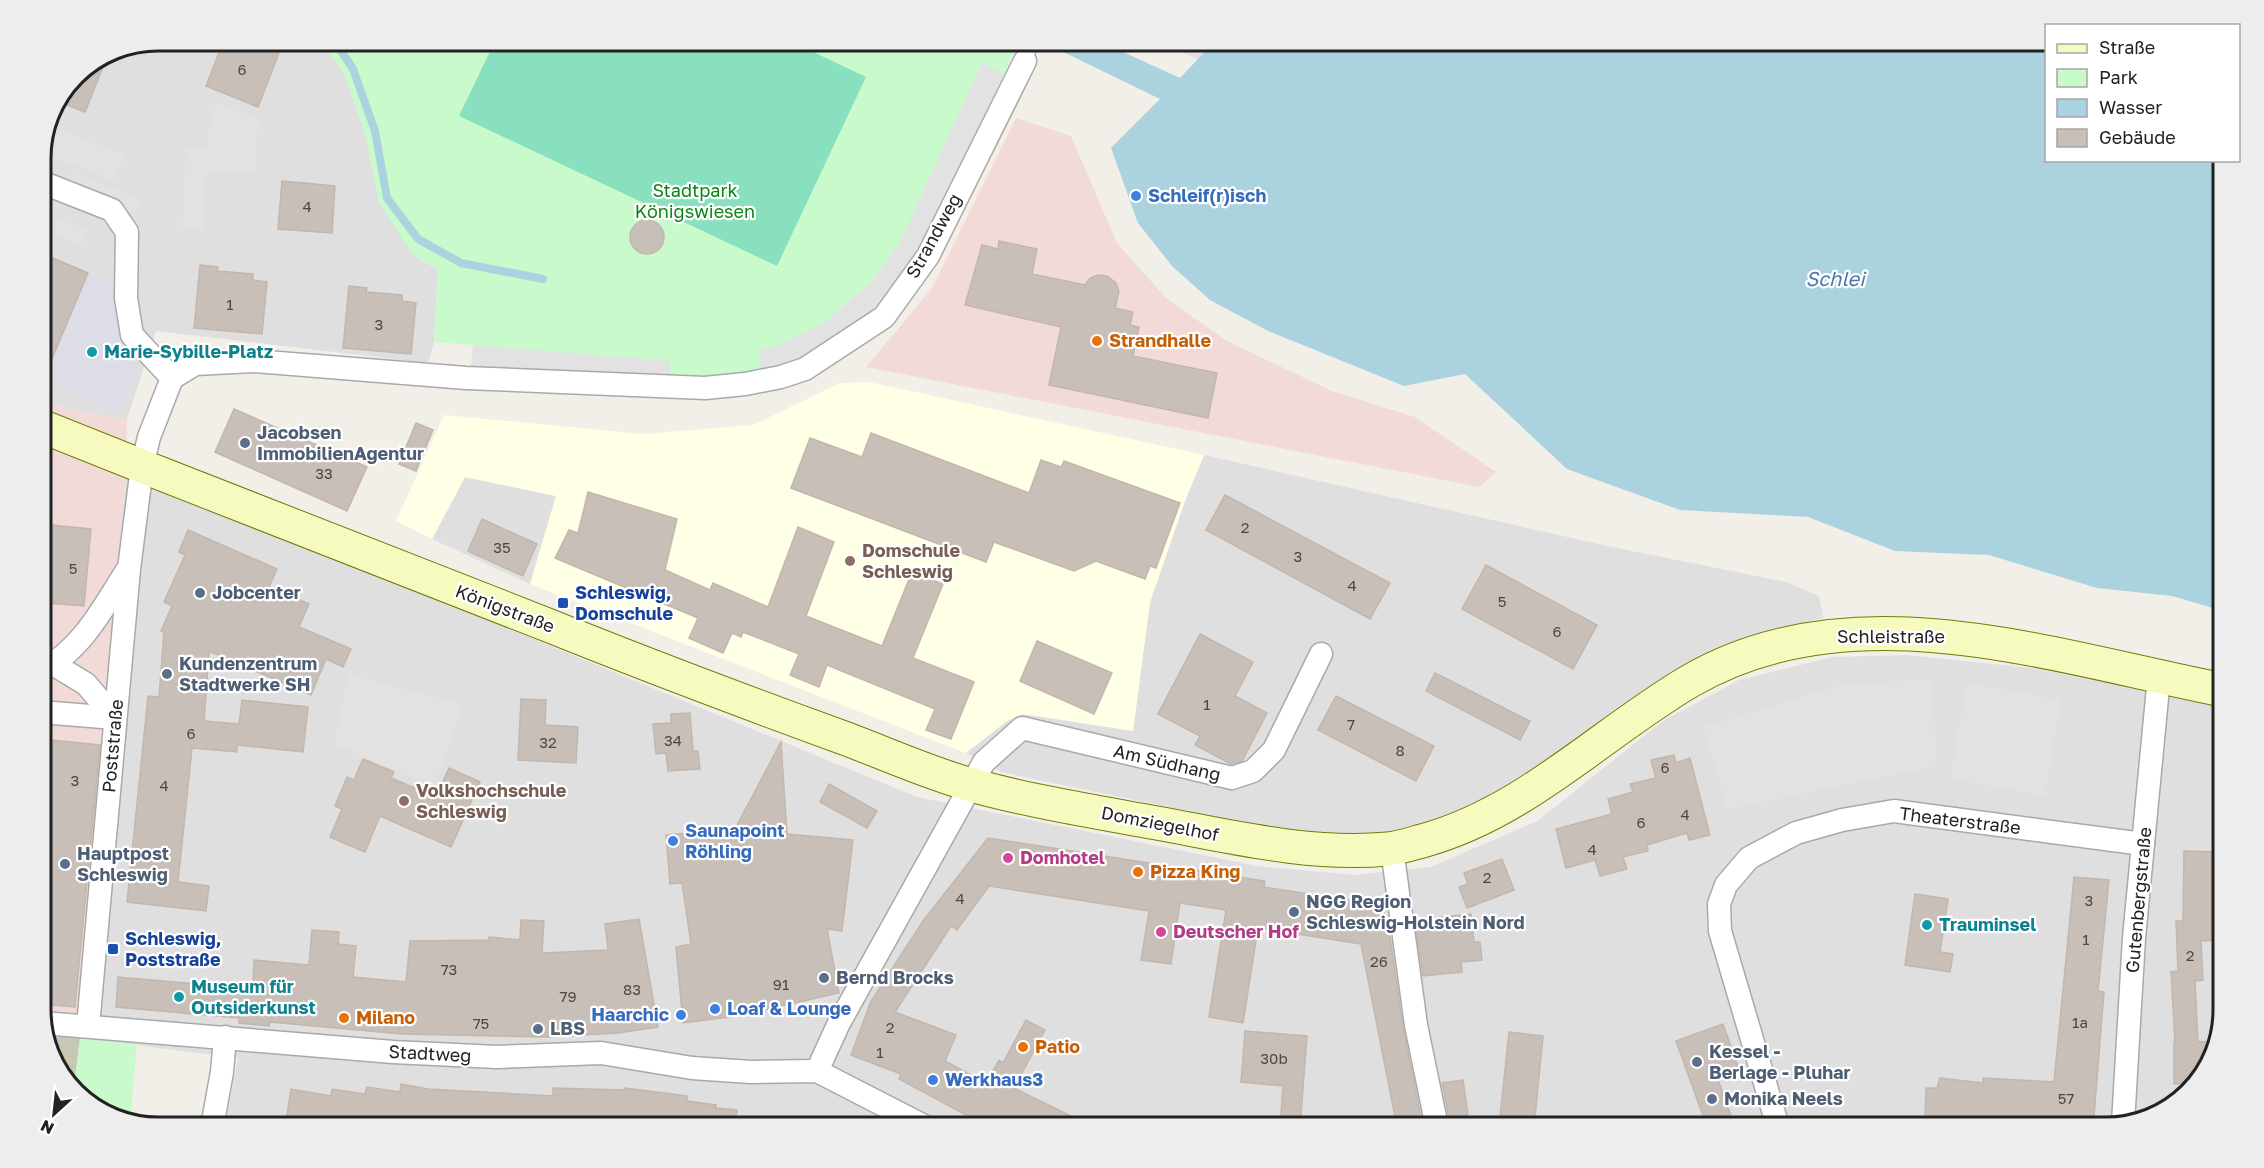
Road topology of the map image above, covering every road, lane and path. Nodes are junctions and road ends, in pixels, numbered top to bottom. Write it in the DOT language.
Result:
graph roads {
  1 [pos="1029,51"];
  2 [pos="51,186"];
  3 [pos="172,378"];
  4 [pos="51,430"];
  5 [pos="142,467"];
  6 [pos="129,569"];
  7 [pos="1321,654"];
  8 [pos="51,663"];
  9 [pos="51,669"];
  10 [pos="2159,677"];
  11 [pos="2213,688"];
  12 [pos="51,713"];
  13 [pos="115,718"];
  14 [pos="972,785"];
  15 [pos="2143,844"];
  16 [pos="1392,849"];
  17 [pos="52,1024"];
  18 [pos="88,1026"];
  19 [pos="225,1037"];
  20 [pos="817,1071"];
  21 [pos="2123,1115"];
  22 [pos="214,1117"];
  23 [pos="905,1117"];
  24 [pos="1435,1117"];
  25 [pos="1775,1117"];
  1 -- 3 [label="street, Strandweg"];
  2 -- 3 [label="street"];
  3 -- 5 [label="street"];
  4 -- 5 [label="street, Königstraße"];
  5 -- 6 [label="street, Poststraße"];
  5 -- 14 [label="street, Königstraße"];
  6 -- 8 [label="street"];
  6 -- 13 [label="street, Poststraße"];
  7 -- 14 [label="street, Am Südhang"];
  9 -- 13 [label="street"];
  10 -- 11 [label="street, Schleistraße"];
  10 -- 15 [label="street, Gutenbergstraße"];
  10 -- 16 [label="street, Schleistraße"];
  12 -- 13 [label="street"];
  13 -- 18 [label="street, Poststraße"];
  14 -- 16 [label="street, Domziegelhof"];
  14 -- 20 [label="street"];
  15 -- 21 [label="street, Gutenbergstraße"];
  15 -- 25 [label="street, Theaterstraße"];
  16 -- 24 [label="street"];
  17 -- 18 [label="street, Stadtweg"];
  18 -- 19 [label="street, Stadtweg"];
  19 -- 20 [label="street, Stadtweg"];
  19 -- 22 [label="street"];
  20 -- 23 [label="street"];
}
